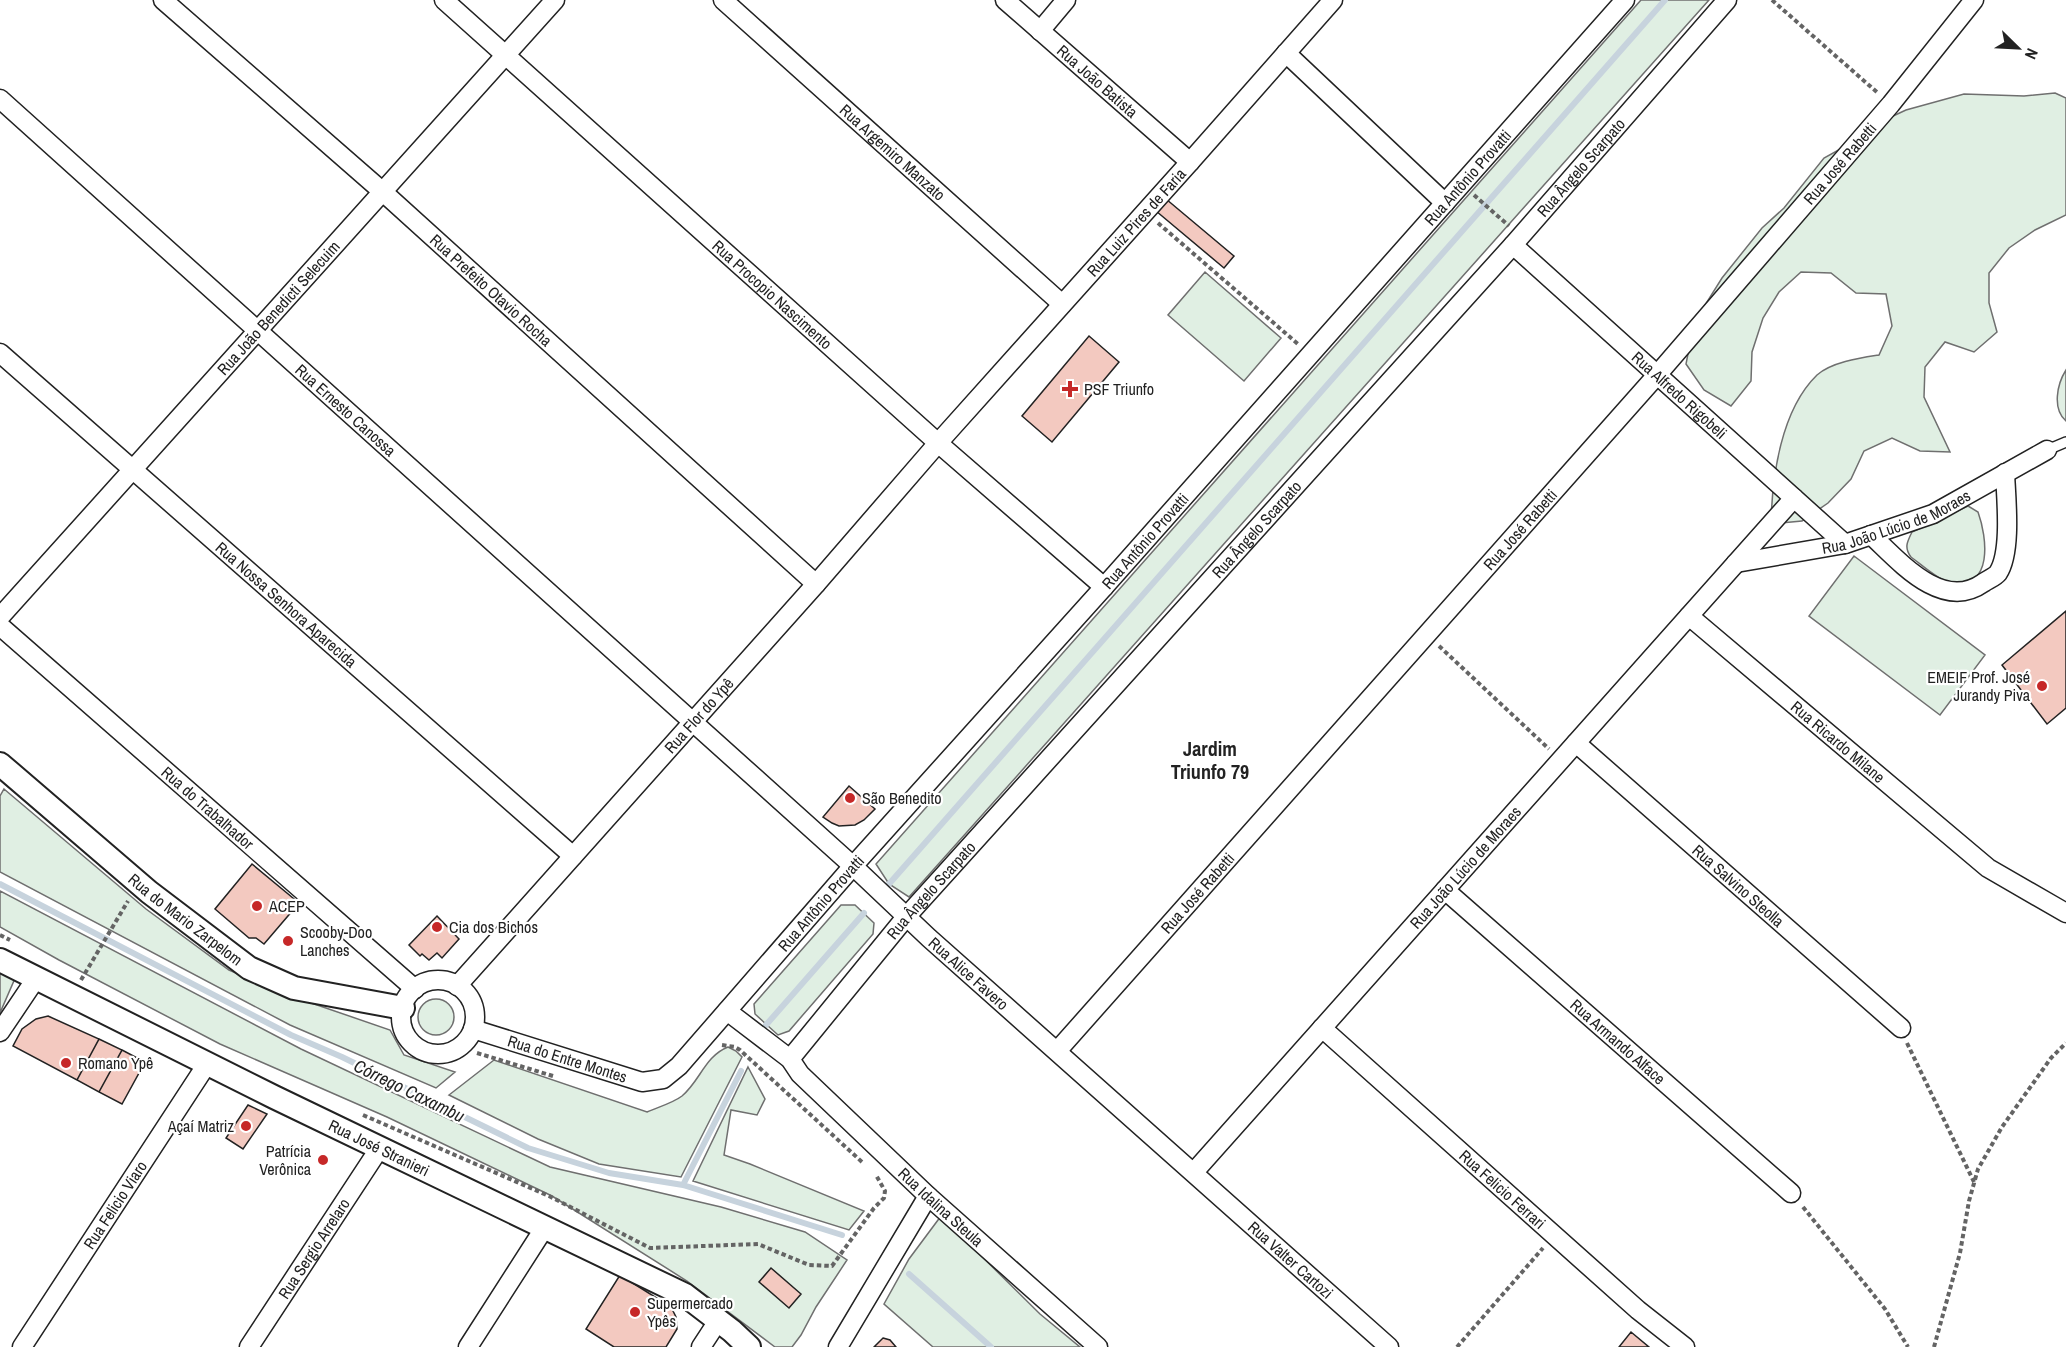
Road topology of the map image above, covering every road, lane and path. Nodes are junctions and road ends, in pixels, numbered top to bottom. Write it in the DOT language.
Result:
graph roads {
  1 [pos="163,0"];
  2 [pos="444,0"];
  3 [pos="555,0"];
  4 [pos="723,0"];
  5 [pos="1005,0"];
  6 [pos="1065,0"];
  7 [pos="1333,0"];
  8 [pos="1625,0"];
  9 [pos="1727,0"];
  10 [pos="1772,0"];
  11 [pos="1974,0"];
  12 [pos="1040,31"];
  13 [pos="1286,53"];
  14 [pos="506,56"];
  15 [pos="0,99"];
  16 [pos="1890,104"];
  17 [pos="1190,162"];
  18 [pos="383,192"];
  19 [pos="1475,196"];
  20 [pos="1445,203"];
  21 [pos="1495,214"];
  22 [pos="1151,217"];
  23 [pos="1513,245"];
  24 [pos="1062,304"];
  25 [pos="258,331"];
  26 [pos="0,353"];
  27 [pos="1310,354"];
  28 [pos="1657,375"];
  29 [pos="938,442"];
  30 [pos="2066,442"];
  31 [pos="2047,450"];
  32 [pos="134,469"];
  33 [pos="2005,473"];
  34 [pos="1794,498"];
  35 [pos="1871,535"];
  36 [pos="1845,544"];
  37 [pos="1736,563"];
  38 [pos="816,584"];
  39 [pos="1104,587"];
  40 [pos="1689,616"];
  41 [pos="0,617"];
  42 [pos="0,626"];
  43 [pos="1427,635"];
  44 [pos="692,723"];
  45 [pos="1576,743"];
  46 [pos="1561,760"];
  47 [pos="0,764"];
  48 [pos="573,856"];
  49 [pos="853,866"];
  50 [pos="139,883"];
  51 [pos="1445,890"];
  52 [pos="2066,913"];
  53 [pos="906,917"];
  54 [pos="0,935"];
  55 [pos="19,945"];
  56 [pos="0,960"];
  57 [pos="37,977"];
  58 [pos="79,984"];
  59 [pos="457,986"];
  60 [pos="409,998"];
  61 [pos="727,1011"];
  62 [pos="1322,1028"];
  63 [pos="473,1029"];
  64 [pos="1901,1029"];
  65 [pos="0,1032"];
  66 [pos="2066,1043"];
  67 [pos="715,1048"];
  68 [pos="1058,1050"];
  69 [pos="477,1053"];
  70 [pos="790,1059"];
  71 [pos="207,1064"];
  72 [pos="557,1077"];
  73 [pos="663,1079"];
  74 [pos="353,1110"];
  75 [pos="379,1149"];
  76 [pos="1194,1172"];
  77 [pos="1974,1182"];
  78 [pos="1791,1192"];
  79 [pos="928,1196"];
  80 [pos="545,1227"];
  81 [pos="1555,1235"];
  82 [pos="718,1321"];
  83 [pos="22,1347"];
  84 [pos="249,1347"];
  85 [pos="468,1347"];
  86 [pos="701,1347"];
  87 [pos="748,1347"];
  88 [pos="838,1347"];
  89 [pos="1098,1347"];
  90 [pos="1389,1347"];
  91 [pos="1457,1347"];
  92 [pos="1685,1347"];
  93 [pos="1908,1347"];
  94 [pos="1934,1347"];
  1 -- 18 [label="street, Rua Prefeito Otavio Rocha"];
  2 -- 14 [label="street, Rua Procopio Nascimento"];
  3 -- 14 [label="street, Rua João Benedicti Selecuim"];
  4 -- 24 [label="street, Rua Argemiro Manzato"];
  5 -- 12 [label="street, Rua João Batista"];
  6 -- 12 [label="street"];
  7 -- 13 [label="street, Rua Luiz Pires de Faria"];
  8 -- 20 [label="street, Rua Antônio Provatti"];
  9 -- 23 [label="street, Rua Ângelo Scarpato"];
  10 -- 16 [label="path"];
  11 -- 16 [label="street, Rua José Rabetti"];
  12 -- 17 [label="street, Rua João Batista"];
  13 -- 17 [label="street, Rua Luiz Pires de Faria"];
  13 -- 20 [label="street"];
  14 -- 18 [label="street, Rua João Benedicti Selecuim"];
  14 -- 29 [label="street, Rua Procopio Nascimento"];
  15 -- 25 [label="street, Rua Ernesto Canossa"];
  16 -- 28 [label="street, Rua José Rabetti"];
  17 -- 24 [label="street, Rua Luiz Pires de Faria"];
  18 -- 25 [label="street, Rua João Benedicti Selecuim"];
  18 -- 38 [label="street, Rua Prefeito Otavio Rocha"];
  19 -- 21 [label="path"];
  20 -- 27 [label="street, Rua Antônio Provatti"];
  22 -- 27 [label="path"];
  23 -- 28 [label="street, Rua Alfredo Rigobeli"];
  23 -- 53 [label="street, Rua Ângelo Scarpato"];
  24 -- 29 [label="street, Rua Luiz Pires de Faria"];
  25 -- 32 [label="street, Rua João Benedicti Selecuim"];
  25 -- 44 [label="street, Rua Ernesto Canossa"];
  26 -- 32 [label="street, Rua Nossa Senhora Aparecida"];
  27 -- 39 [label="street, Rua Antônio Provatti"];
  28 -- 34 [label="street, Rua Alfredo Rigobeli"];
  28 -- 43 [label="street, Rua José Rabetti"];
  29 -- 38 [label="street, Rua Flor do Ypê"];
  29 -- 39 [label="street, Rua Procopio Nascimento"];
  30 -- 31 [label="lane"];
  31 -- 33 [label="street, Rua João Lúcio de Moraes"];
  32 -- 41 [label="street, Rua João Benedicti Selecuim"];
  32 -- 48 [label="street, Rua Nossa Senhora Aparecida"];
  33 -- 35 [label="street, Rua João Lúcio de Moraes"];
  33 -- 35 [label="street"];
  34 -- 36 [label="street, Rua Alfredo Rigobeli"];
  34 -- 37 [label="street, Rua João Lúcio de Moraes"];
  35 -- 36 [label="street, Rua João Lúcio de Moraes"];
  36 -- 37 [label="street, Rua João Lúcio de Moraes"];
  37 -- 40 [label="street, Rua João Lúcio de Moraes"];
  38 -- 44 [label="street, Rua Flor do Ypê"];
  39 -- 49 [label="street, Rua Antônio Provatti"];
  40 -- 45 [label="street, Rua João Lúcio de Moraes"];
  40 -- 52 [label="street, Rua Ricardo Milane"];
  42 -- 60 [label="street, Rua do Trabalhador"];
  43 -- 46 [label="path"];
  43 -- 68 [label="street, Rua José Rabetti"];
  44 -- 48 [label="street, Rua Flor do Ypê"];
  44 -- 49 [label="street, Rua Alice Favero"];
  45 -- 46 [label="street, Rua João Lúcio de Moraes"];
  45 -- 64 [label="street, Rua Salvino Steolla"];
  46 -- 51 [label="street, Rua João Lúcio de Moraes"];
  47 -- 50 [label="street, Rua do Mario Zarpelom"];
  48 -- 59 [label="street, Rua Flor do Ypê"];
  49 -- 53 [label="street, Rua Alice Favero"];
  49 -- 61 [label="street, Rua Antônio Provatti"];
  50 -- 58 [label="path"];
  50 -- 60 [label="street, Rua do Mario Zarpelom"];
  51 -- 62 [label="street, Rua João Lúcio de Moraes"];
  51 -- 78 [label="street, Rua Armando Alface"];
  53 -- 68 [label="street, Rua Alice Favero"];
  53 -- 70 [label="street, Rua Ângelo Scarpato"];
  54 -- 55 [label="path"];
  56 -- 57 [label="street, Rua José Stranieri"];
  57 -- 58 [label="street, Rua José Stranieri"];
  57 -- 65 [label="street"];
  58 -- 71 [label="street, Rua José Stranieri"];
  59 -- 60 [label="street"];
  59 -- 63 [label="street"];
  60 -- 63 [label="street"];
  61 -- 70 [label="street, Rua Idalina Steula"];
  61 -- 73 [label="street, Rua Antônio Provatti"];
  62 -- 76 [label="street, Rua João Lúcio de Moraes"];
  62 -- 81 [label="street, Rua Felicio Ferrari"];
  63 -- 73 [label="street, Rua do Entre Montes"];
  64 -- 77 [label="path"];
  66 -- 77 [label="path"];
  67 -- 74 [label="path"];
  68 -- 76 [label="street, Rua Alice Favero"];
  69 -- 72 [label="path"];
  70 -- 79 [label="street, Rua Idalina Steula"];
  71 -- 75 [label="street, Rua José Stranieri"];
  71 -- 83 [label="street, Rua Felicio Viaro"];
  75 -- 80 [label="street, Rua José Stranieri"];
  75 -- 84 [label="street, Rua Sergio Arrelaro"];
  76 -- 90 [label="street, Rua Valter Cartozi"];
  77 -- 94 [label="path"];
  78 -- 93 [label="path"];
  79 -- 88 [label="street"];
  79 -- 89 [label="street, Rua Idalina Steula"];
  80 -- 82 [label="street, Rua José Stranieri"];
  80 -- 85 [label="street"];
  81 -- 91 [label="path"];
  81 -- 92 [label="street, Rua Felicio Ferrari"];
  82 -- 86 [label="street"];
  82 -- 87 [label="street, Rua José Stranieri"];
}
